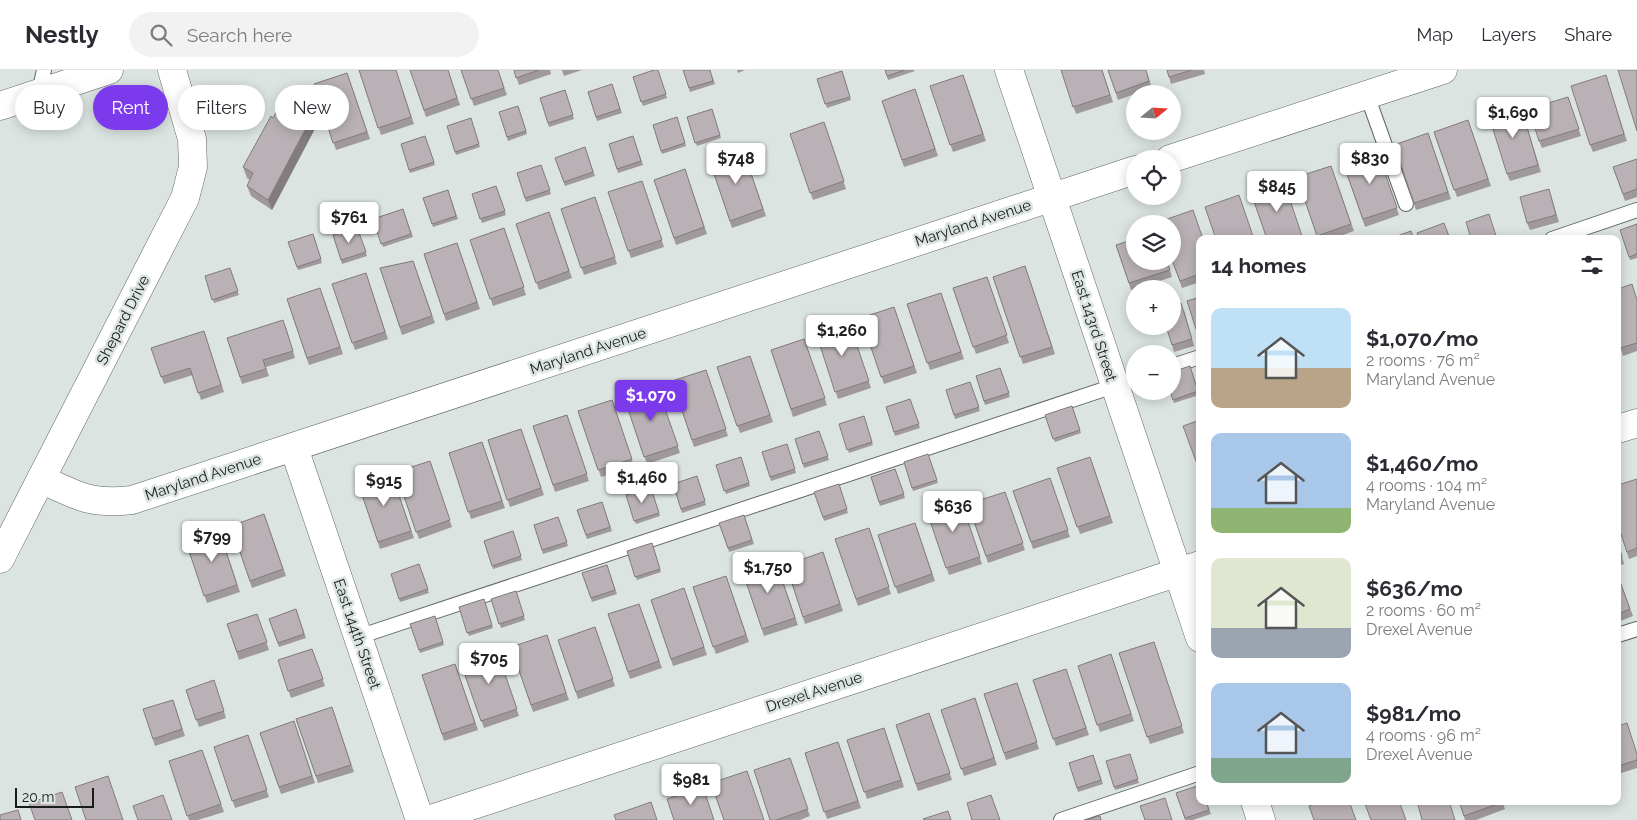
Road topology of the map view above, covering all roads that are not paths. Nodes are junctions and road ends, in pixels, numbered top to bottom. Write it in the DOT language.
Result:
graph roads {
  1 [pos="109,70"];
  2 [pos="172,70"];
  3 [pos="1009,70"];
  4 [pos="1443,70"];
  5 [pos="42,81"];
  6 [pos="1367,95"];
  7 [pos="0,106"];
  8 [pos="1181,155"];
  9 [pos="1126,173"];
  10 [pos="1052,197"];
  11 [pos="1406,204"];
  12 [pos="1637,210"];
  13 [pos="1564,235"];
  14 [pos="1196,358"];
  15 [pos="1181,363"];
  16 [pos="1125,382"];
  17 [pos="1637,423"];
  18 [pos="1621,428"];
  19 [pos="294,448"];
  20 [pos="41,479"];
  21 [pos="0,559"];
  22 [pos="1189,569"];
  23 [pos="1196,613"];
  24 [pos="1637,629"];
  25 [pos="1621,635"];
  26 [pos="358,637"];
  27 [pos="1196,774"];
  28 [pos="1256,805"];
  29 [pos="420,820"];
  30 [pos="428,820"];
  31 [pos="1061,820"];
  32 [pos="1261,820"];
  1 -- 5 [label="street"];
  2 -- 20 [label="street, Shepard Drive"];
  3 -- 10 [label="street, East 143rd Street"];
  4 -- 6 [label="street"];
  5 -- 7 [label="street"];
  6 -- 8 [label="street"];
  6 -- 11 [label="lane"];
  9 -- 10 [label="street, Maryland Avenue"];
  10 -- 16 [label="street, East 143rd Street"];
  10 -- 19 [label="street, Maryland Avenue"];
  12 -- 13 [label="lane"];
  14 -- 15 [label="lane"];
  16 -- 22 [label="street, East 143rd Street"];
  16 -- 26 [label="lane"];
  17 -- 18 [label="street"];
  19 -- 20 [label="street, Maryland Avenue"];
  19 -- 26 [label="street, East 144th Street"];
  20 -- 21 [label="street, Shepard Drive"];
  22 -- 23 [label="street, East 143rd Street"];
  22 -- 30 [label="street, Drexel Avenue"];
  24 -- 25 [label="lane"];
  26 -- 29 [label="street, East 144th Street"];
  27 -- 31 [label="lane"];
  28 -- 32 [label="street"];
}
